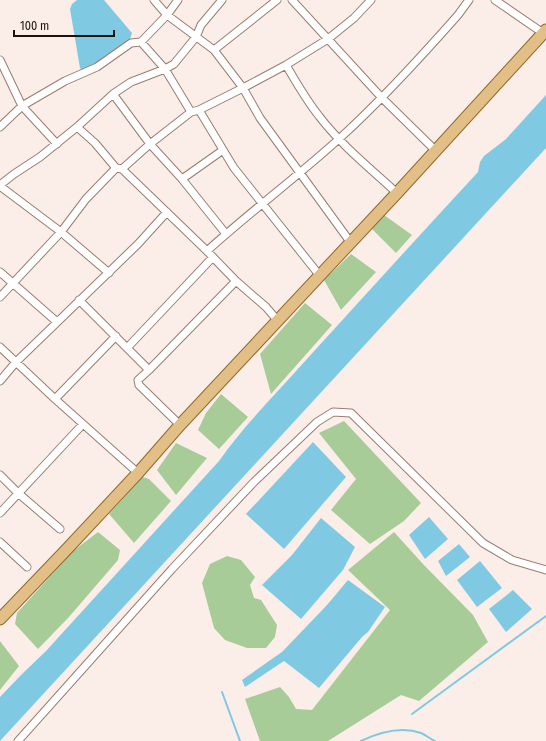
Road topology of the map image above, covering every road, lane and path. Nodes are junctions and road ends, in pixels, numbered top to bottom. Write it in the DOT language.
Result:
graph roads {
  1 [pos="154,0"];
  2 [pos="178,0"];
  3 [pos="222,0"];
  4 [pos="277,0"];
  5 [pos="292,0"];
  6 [pos="371,0"];
  7 [pos="469,0"];
  8 [pos="495,0"];
  9 [pos="167,15"];
  10 [pos="544,32"];
  11 [pos="196,37"];
  12 [pos="328,39"];
  13 [pos="141,42"];
  14 [pos="214,50"];
  15 [pos="0,60"];
  16 [pos="286,64"];
  17 [pos="164,69"];
  18 [pos="2,70"];
  19 [pos="243,88"];
  20 [pos="112,94"];
  21 [pos="382,98"];
  22 [pos="22,106"];
  23 [pos="199,110"];
  24 [pos="191,112"];
  25 [pos="0,127"];
  26 [pos="77,127"];
  27 [pos="339,139"];
  28 [pos="57,144"];
  29 [pos="150,144"];
  30 [pos="223,150"];
  31 [pos="436,151"];
  32 [pos="119,168"];
  33 [pos="299,172"];
  34 [pos="182,179"];
  35 [pos="1,188"];
  36 [pos="398,193"];
  37 [pos="261,204"];
  38 [pos="167,212"];
  39 [pos="61,232"];
  40 [pos="226,234"];
  41 [pos="351,243"];
  42 [pos="208,251"];
  43 [pos="213,257"];
  44 [pos="0,272"];
  45 [pos="109,273"];
  46 [pos="320,276"];
  47 [pos="236,280"];
  48 [pos="13,283"];
  49 [pos="0,297"];
  50 [pos="79,300"];
  51 [pos="278,321"];
  52 [pos="57,322"];
  53 [pos="116,336"];
  54 [pos="0,347"];
  55 [pos="127,348"];
  56 [pos="16,362"];
  57 [pos="149,370"];
  58 [pos="0,381"];
  59 [pos="55,399"];
  60 [pos="83,424"];
  61 [pos="180,425"];
  62 [pos="138,473"];
  63 [pos="0,475"];
  64 [pos="18,493"];
  65 [pos="0,512"];
  66 [pos="60,529"];
  67 [pos="0,542"];
  68 [pos="28,567"];
  69 [pos="546,570"];
  70 [pos="0,619"];
  71 [pos="18,741"];
  1 -- 9 [label="street"];
  2 -- 9 [label="street"];
  3 -- 11 [label="street"];
  4 -- 14 [label="street"];
  5 -- 12 [label="street"];
  6 -- 12 [label="street"];
  7 -- 21 [label="street"];
  8 -- 10 [label="street"];
  9 -- 11 [label="street"];
  9 -- 13 [label="street"];
  10 -- 31 [label="main road"];
  11 -- 14 [label="street"];
  11 -- 17 [label="street"];
  12 -- 16 [label="street"];
  12 -- 21 [label="street"];
  13 -- 17 [label="street"];
  13 -- 22 [label="street"];
  14 -- 19 [label="street"];
  15 -- 18 [label="street"];
  16 -- 19 [label="street"];
  16 -- 27 [label="street"];
  17 -- 20 [label="street"];
  17 -- 24 [label="street"];
  18 -- 22 [label="street"];
  19 -- 23 [label="street"];
  19 -- 33 [label="street"];
  20 -- 26 [label="street"];
  20 -- 29 [label="street"];
  21 -- 27 [label="street"];
  21 -- 31 [label="street"];
  22 -- 25 [label="street"];
  22 -- 28 [label="street"];
  23 -- 24 [label="street"];
  23 -- 30 [label="street"];
  24 -- 29 [label="street"];
  26 -- 28 [label="street"];
  26 -- 32 [label="street"];
  27 -- 33 [label="street"];
  27 -- 36 [label="street"];
  28 -- 35 [label="street"];
  29 -- 32 [label="street"];
  29 -- 34 [label="street"];
  30 -- 34 [label="street"];
  30 -- 37 [label="street"];
  31 -- 36 [label="main road"];
  32 -- 38 [label="street"];
  32 -- 39 [label="street"];
  33 -- 37 [label="street"];
  33 -- 41 [label="street"];
  34 -- 40 [label="street"];
  35 -- 39 [label="street"];
  36 -- 41 [label="main road"];
  37 -- 40 [label="street"];
  37 -- 46 [label="street"];
  38 -- 42 [label="street"];
  38 -- 45 [label="street"];
  39 -- 45 [label="street"];
  39 -- 48 [label="street"];
  40 -- 42 [label="street"];
  41 -- 46 [label="main road"];
  42 -- 43 [label="street"];
  43 -- 47 [label="street"];
  43 -- 55 [label="street"];
  44 -- 48 [label="street"];
  45 -- 50 [label="street"];
  46 -- 51 [label="main road"];
  47 -- 51 [label="street"];
  47 -- 57 [label="street"];
  48 -- 49 [label="street"];
  48 -- 52 [label="street"];
  50 -- 52 [label="street"];
  50 -- 53 [label="street"];
  51 -- 61 [label="main road"];
  52 -- 56 [label="street"];
  53 -- 55 [label="street"];
  53 -- 59 [label="street"];
  54 -- 56 [label="street"];
  55 -- 57 [label="street"];
  56 -- 58 [label="street"];
  56 -- 59 [label="street"];
  57 -- 61 [label="street"];
  59 -- 60 [label="street"];
  60 -- 62 [label="street"];
  60 -- 64 [label="street"];
  61 -- 62 [label="main road"];
  62 -- 70 [label="main road"];
  63 -- 64 [label="street"];
  64 -- 65 [label="street"];
  64 -- 66 [label="street"];
  67 -- 68 [label="street"];
  69 -- 71 [label="street"];
}
